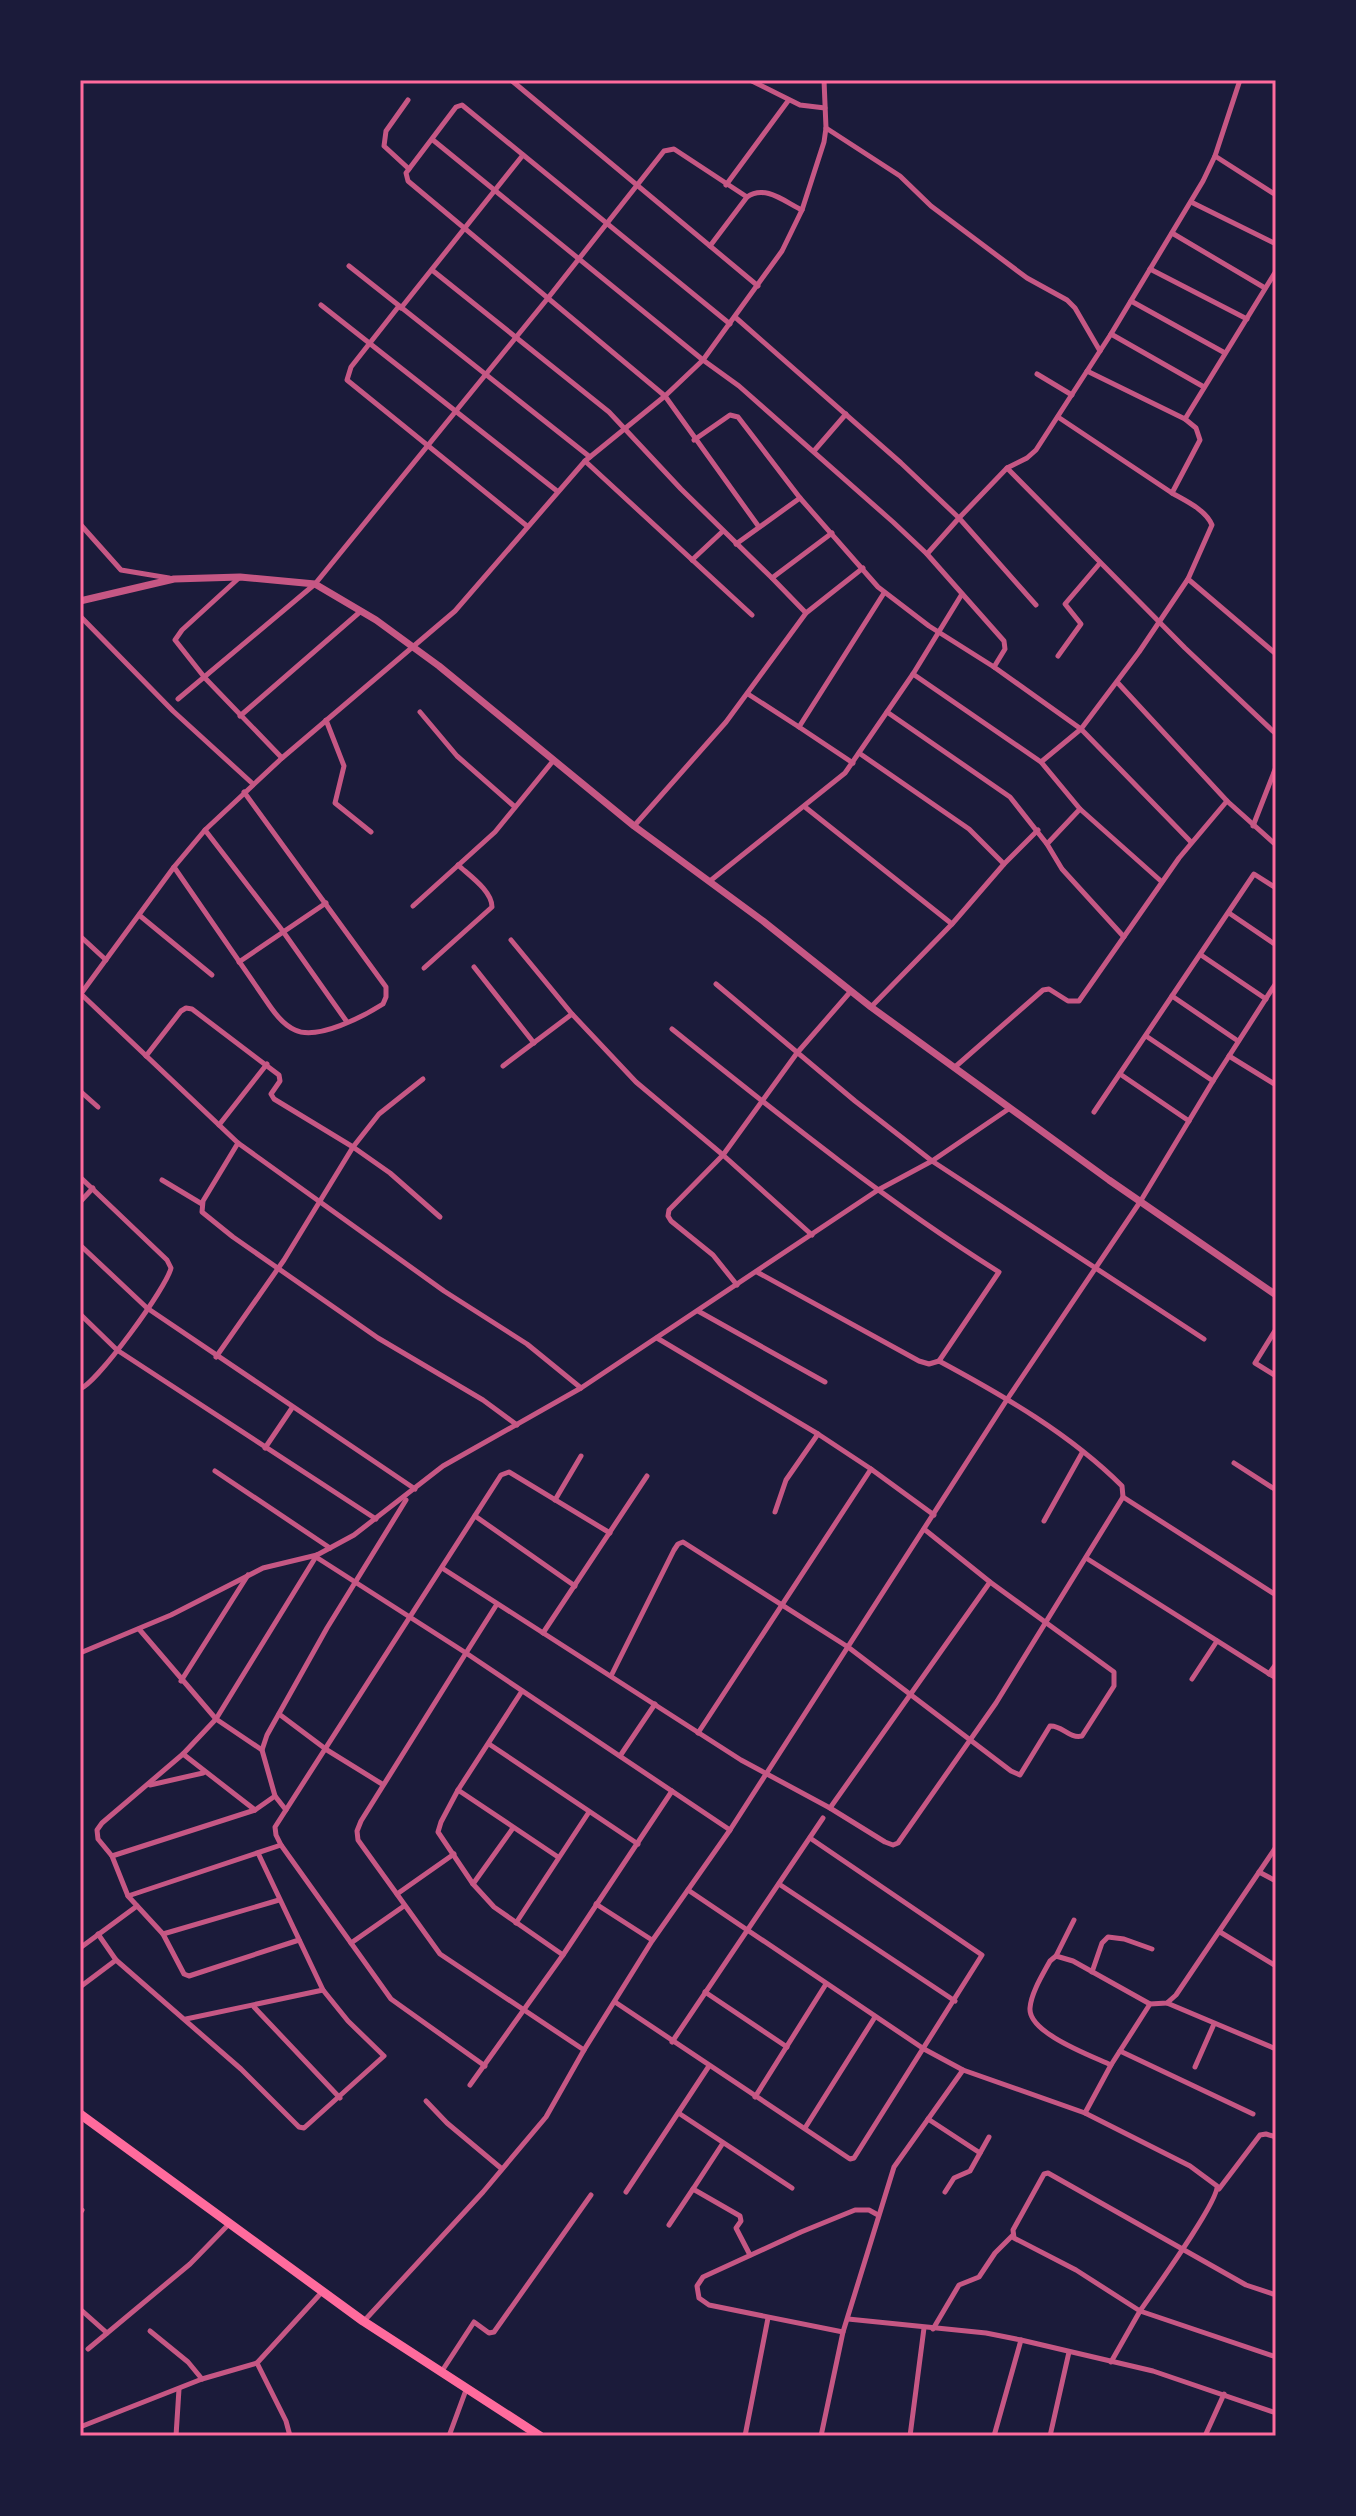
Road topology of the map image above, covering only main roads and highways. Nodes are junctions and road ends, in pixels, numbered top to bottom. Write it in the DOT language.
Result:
graph roads {
  1 [pos="80,2114"];
  2 [pos="540,2436"];
  1 -- 2 [label="highway"];
}
